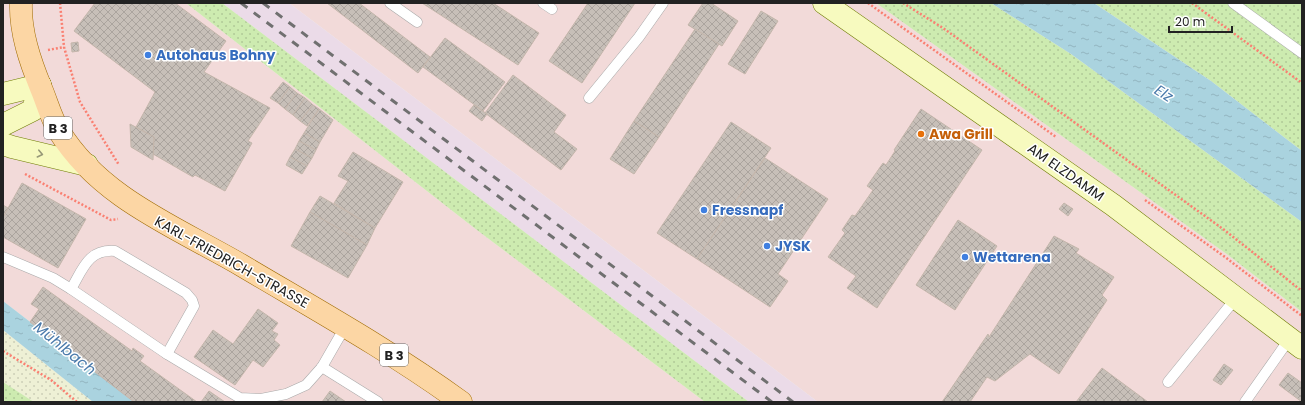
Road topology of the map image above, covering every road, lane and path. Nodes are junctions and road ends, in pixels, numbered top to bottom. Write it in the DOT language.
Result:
graph roads {
  1 [pos="21,3"];
  2 [pos="60,3"];
  3 [pos="390,3"];
  4 [pos="543,3"];
  5 [pos="663,3"];
  6 [pos="824,3"];
  7 [pos="903,3"];
  8 [pos="1192,3"];
  9 [pos="1233,3"];
  10 [pos="552,9"];
  11 [pos="417,22"];
  12 [pos="1302,53"];
  13 [pos="1302,83"];
  14 [pos="40,85"];
  15 [pos="3,94"];
  16 [pos="589,98"];
  17 [pos="3,125"];
  18 [pos="3,144"];
  19 [pos="87,165"];
  20 [pos="121,168"];
  21 [pos="24,173"];
  22 [pos="148,215"];
  23 [pos="3,256"];
  24 [pos="71,289"];
  25 [pos="1302,290"];
  26 [pos="1236,298"];
  27 [pos="345,327"];
  28 [pos="1296,343"];
  29 [pos="3,350"];
  30 [pos="167,354"];
  31 [pos="322,367"];
  32 [pos="1168,382"];
  33 [pos="77,402"];
  34 [pos="378,402"];
  35 [pos="461,402"];
  36 [pos="1245,402"];
  1 -- 14 [label="main road, B 3"];
  2 -- 20 [label="path"];
  3 -- 11 [label="lane"];
  4 -- 10 [label="lane"];
  5 -- 16 [label="lane"];
  6 -- 26 [label="street, AM ELZDAMM"];
  7 -- 25 [label="path"];
  8 -- 13 [label="path"];
  9 -- 12 [label="lane"];
  14 -- 15 [label="street"];
  14 -- 17 [label="street"];
  14 -- 19 [label="main road, KARL-FRIEDRICH-STRASSE / B 3"];
  18 -- 19 [label="street, one-way"];
  19 -- 22 [label="main road, KARL-FRIEDRICH-STRASSE / B 3"];
  21 -- 22 [label="path"];
  22 -- 27 [label="main road, KARL-FRIEDRICH-STRASSE / B 3"];
  23 -- 24 [label="lane"];
  24 -- 30 [label="lane"];
  24 -- 30 [label="lane"];
  26 -- 28 [label="street, AM ELZDAMM"];
  26 -- 32 [label="lane"];
  27 -- 31 [label="lane"];
  27 -- 35 [label="main road, KARL-FRIEDRICH-STRASSE / B 3"];
  28 -- 36 [label="lane"];
  29 -- 33 [label="path"];
  30 -- 31 [label="lane"];
  31 -- 34 [label="lane"];
}
